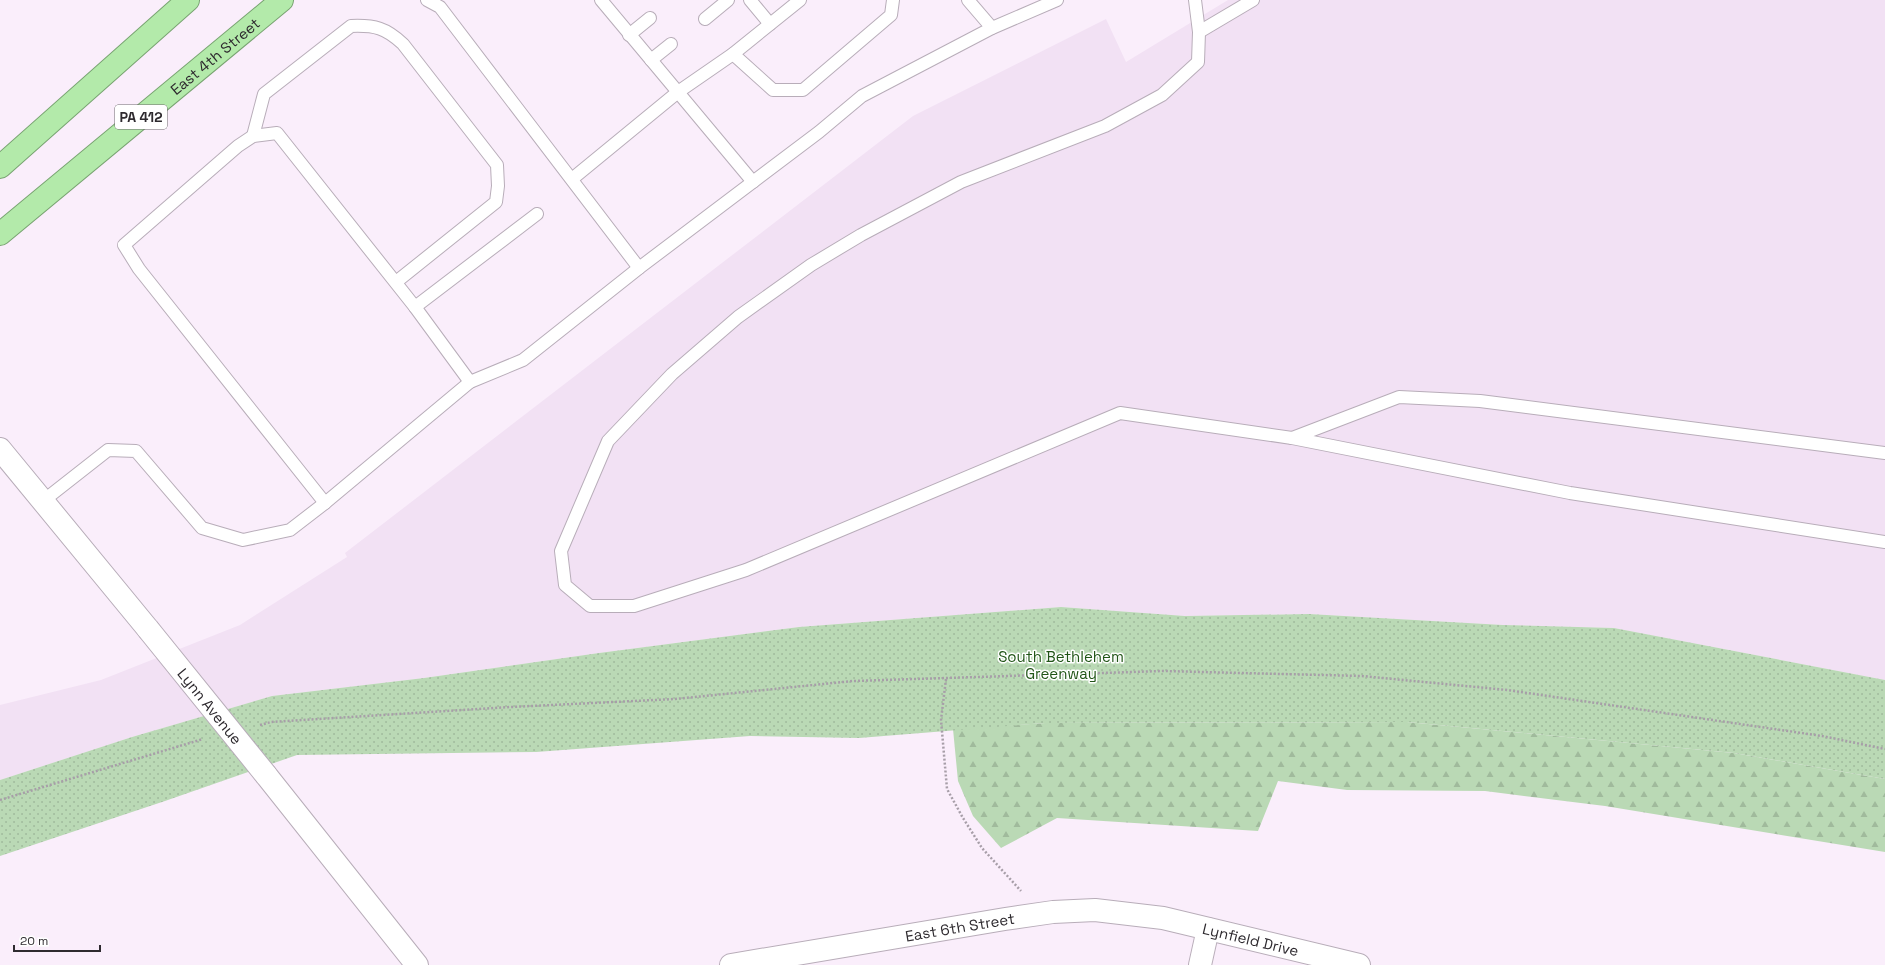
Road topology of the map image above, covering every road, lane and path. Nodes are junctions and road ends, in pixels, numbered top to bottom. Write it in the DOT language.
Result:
graph roads {
  1 [pos="188,0"];
  2 [pos="282,0"];
  3 [pos="427,0"];
  4 [pos="728,0"];
  5 [pos="750,0"];
  6 [pos="800,0"];
  7 [pos="893,0"];
  8 [pos="968,0"];
  9 [pos="1057,0"];
  10 [pos="1195,0"];
  11 [pos="1253,0"];
  12 [pos="606,2"];
  13 [pos="439,4"];
  14 [pos="650,18"];
  15 [pos="705,19"];
  16 [pos="770,24"];
  17 [pos="992,28"];
  18 [pos="1200,32"];
  19 [pos="629,35"];
  20 [pos="671,44"];
  21 [pos="733,54"];
  22 [pos="651,60"];
  23 [pos="678,92"];
  24 [pos="253,136"];
  25 [pos="0,167"];
  26 [pos="572,179"];
  27 [pos="752,182"];
  28 [pos="537,214"];
  29 [pos="0,234"];
  30 [pos="639,268"];
  31 [pos="396,282"];
  32 [pos="415,307"];
  33 [pos="470,382"];
  34 [pos="1292,438"];
  35 [pos="0,449"];
  36 [pos="1885,453"];
  37 [pos="43,501"];
  38 [pos="325,503"];
  39 [pos="1885,542"];
  40 [pos="946,679"];
  41 [pos="256,726"];
  42 [pos="204,739"];
  43 [pos="1885,749"];
  44 [pos="0,800"];
  45 [pos="1032,915"];
  46 [pos="1199,926"];
  47 [pos="417,965"];
  48 [pos="732,965"];
  49 [pos="1200,965"];
  50 [pos="1359,965"];
  1 -- 25 [label="highway"];
  2 -- 29 [label="highway, East 4th Street / PA 412"];
  3 -- 13 [label="lane"];
  4 -- 15 [label="lane"];
  5 -- 16 [label="lane"];
  6 -- 16 [label="lane"];
  7 -- 21 [label="lane"];
  8 -- 17 [label="lane"];
  9 -- 17 [label="lane"];
  10 -- 18 [label="lane"];
  11 -- 18 [label="lane"];
  12 -- 19 [label="lane"];
  13 -- 26 [label="lane"];
  14 -- 19 [label="lane"];
  16 -- 21 [label="lane"];
  17 -- 27 [label="lane"];
  18 -- 34 [label="lane"];
  19 -- 22 [label="lane"];
  20 -- 22 [label="lane"];
  21 -- 23 [label="lane"];
  22 -- 23 [label="lane"];
  23 -- 26 [label="lane"];
  23 -- 27 [label="lane"];
  24 -- 31 [label="lane"];
  24 -- 31 [label="lane"];
  24 -- 38 [label="lane"];
  26 -- 30 [label="lane"];
  27 -- 30 [label="lane"];
  28 -- 32 [label="lane"];
  30 -- 33 [label="lane"];
  31 -- 32 [label="lane"];
  32 -- 33 [label="lane"];
  33 -- 38 [label="lane"];
  34 -- 36 [label="lane"];
  34 -- 39 [label="lane"];
  35 -- 37 [label="street, Lynn Avenue"];
  37 -- 38 [label="lane"];
  37 -- 47 [label="street, Lynn Avenue, bridge"];
  40 -- 41 [label="path"];
  40 -- 43 [label="path"];
  40 -- 45 [label="path"];
  42 -- 44 [label="path"];
  45 -- 46 [label="street, East 6th Street"];
  45 -- 48 [label="street, East 6th Street"];
  46 -- 49 [label="street"];
  46 -- 50 [label="street, Lynfield Drive"];
}
